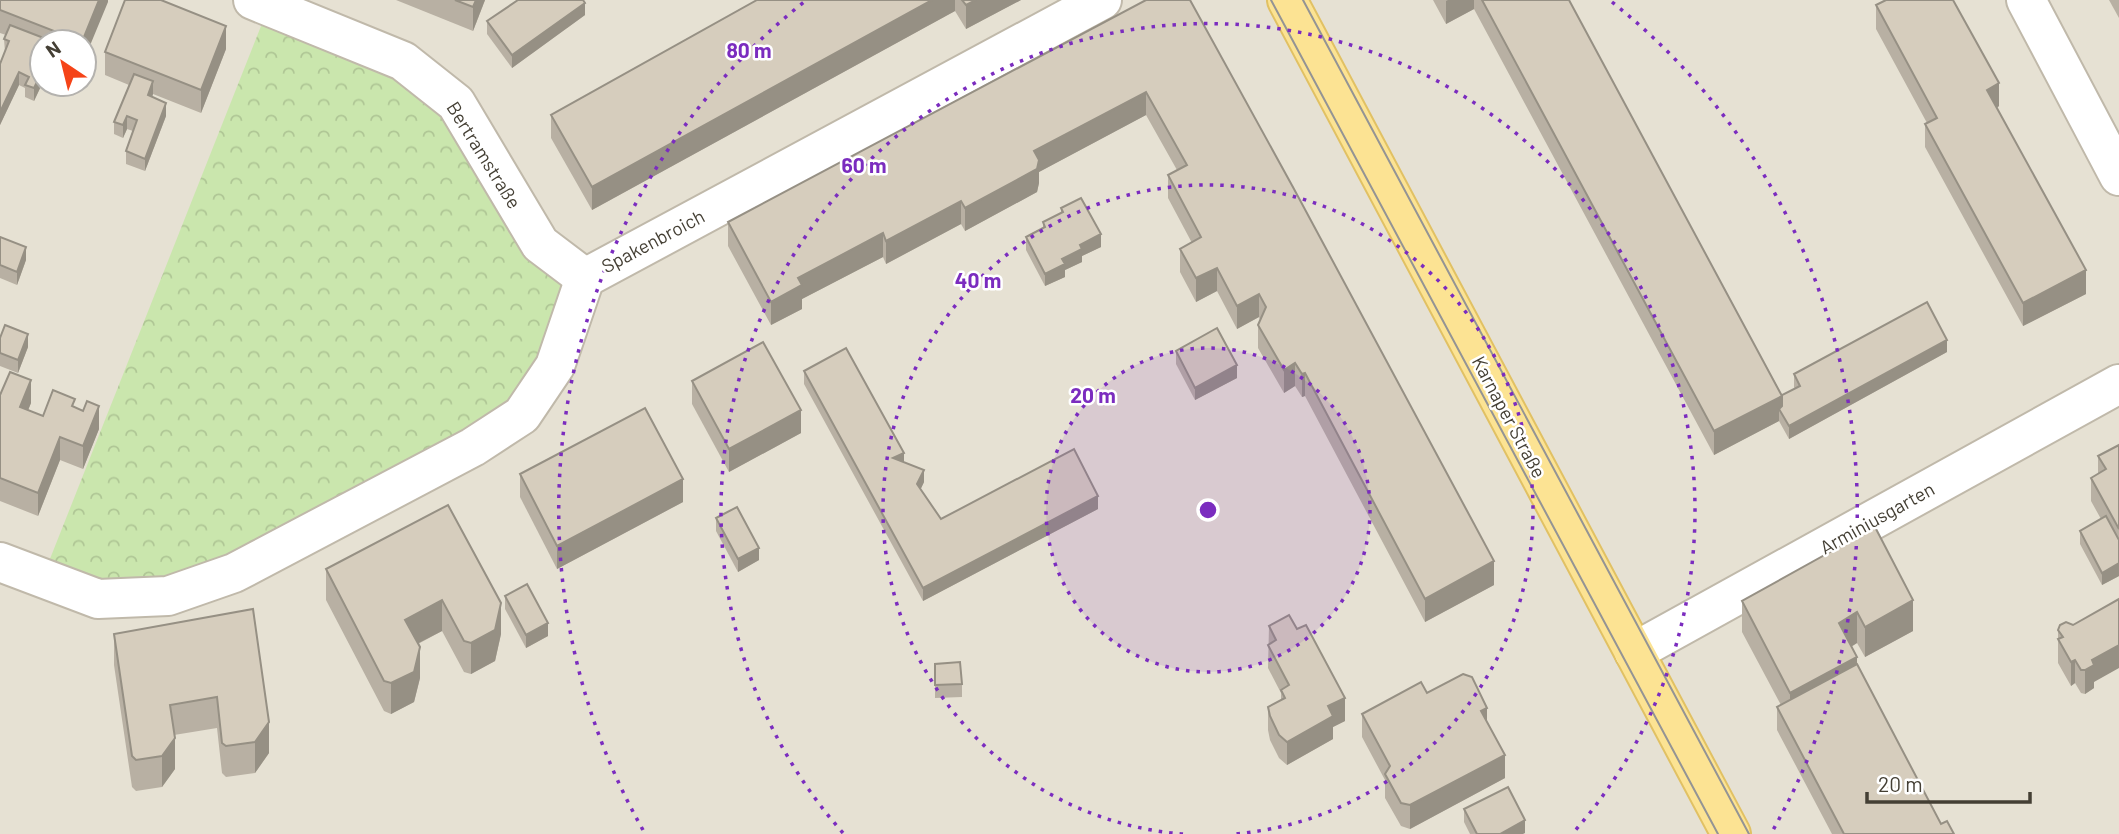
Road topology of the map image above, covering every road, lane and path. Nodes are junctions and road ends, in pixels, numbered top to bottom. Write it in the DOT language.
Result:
graph roads {
  1 [pos="253,0"];
  2 [pos="1102,0"];
  3 [pos="1287,0"];
  4 [pos="2025,0"];
  5 [pos="2119,176"];
  6 [pos="585,278"];
  7 [pos="2119,384"];
  8 [pos="0,562"];
  9 [pos="1634,652"];
  10 [pos="1722,831"];
  1 -- 6 [label="street, Bertramstraße"];
  2 -- 6 [label="street, Spakenbroich"];
  3 -- 9 [label="main road, Karnaper Straße"];
  4 -- 5 [label="street"];
  6 -- 8 [label="street, Spakenbroich"];
  7 -- 9 [label="street, Arminiusgarten"];
  9 -- 10 [label="main road, Karnaper Straße"];
}
